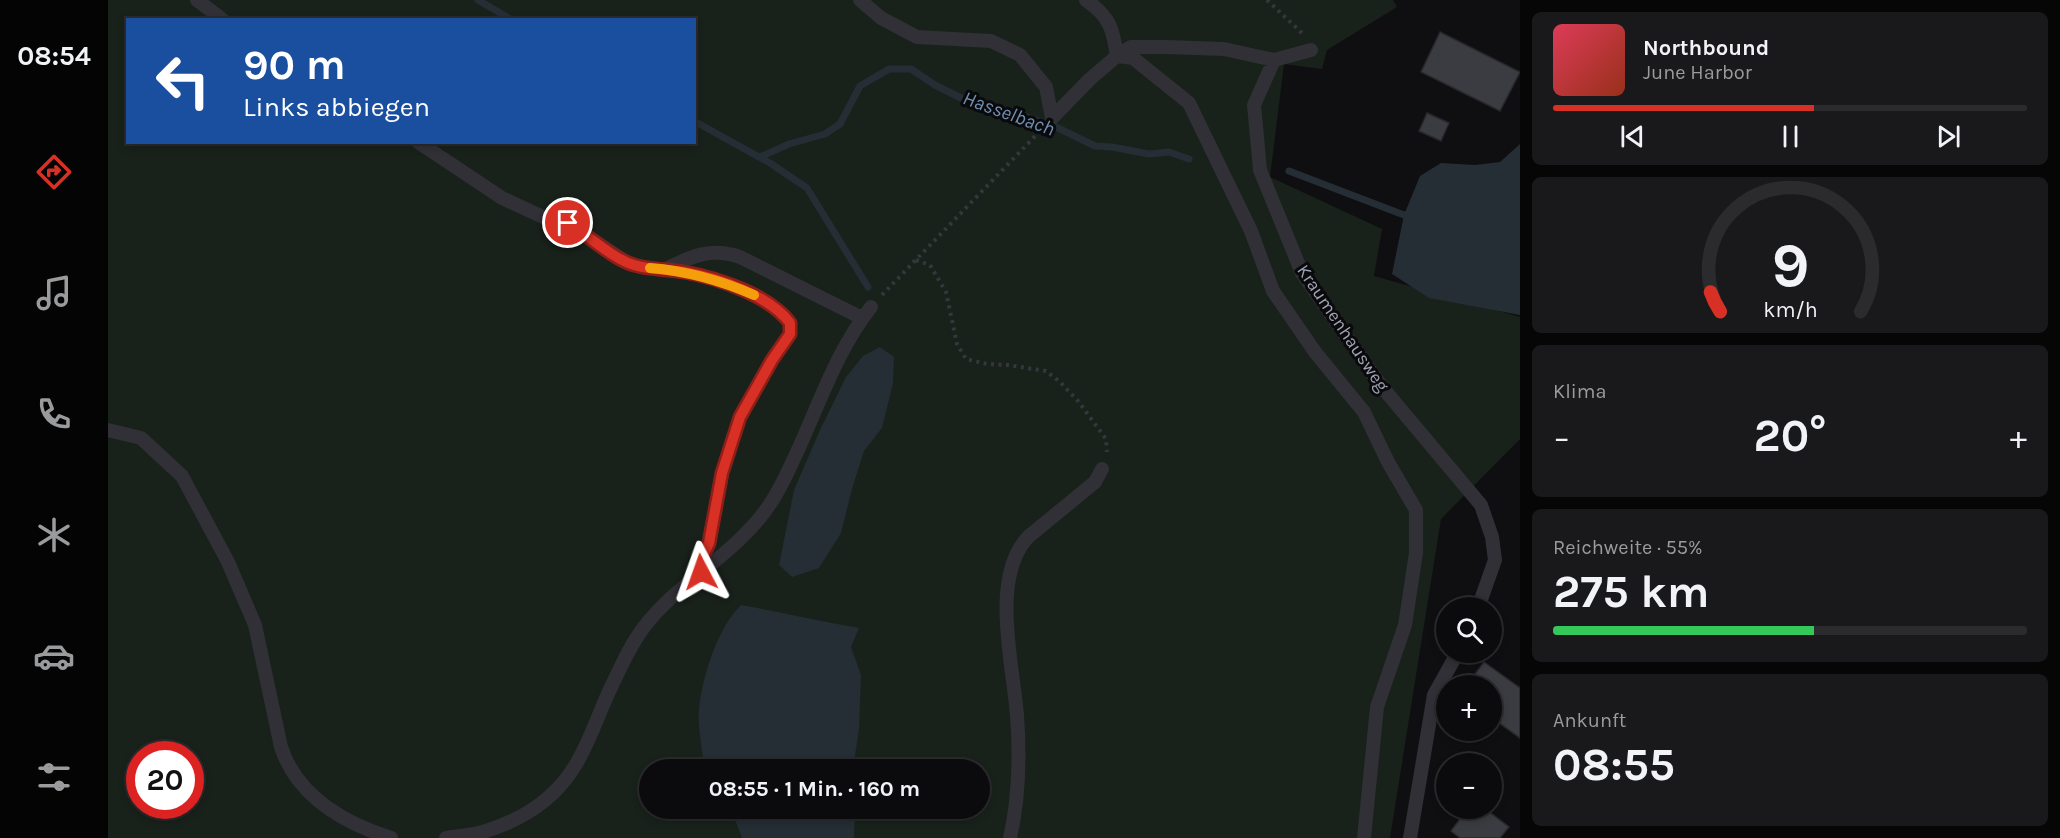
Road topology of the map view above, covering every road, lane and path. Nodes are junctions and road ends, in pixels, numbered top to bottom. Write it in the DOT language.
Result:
graph roads {
  1 [pos="196,0"];
  2 [pos="860,0"];
  3 [pos="1086,0"];
  4 [pos="1267,0"];
  5 [pos="220,18"];
  6 [pos="1311,50"];
  7 [pos="1117,56"];
  8 [pos="1274,60"];
  9 [pos="1036,135"];
  10 [pos="421,144"];
  11 [pos="916,260"];
  12 [pos="666,269"];
  13 [pos="871,307"];
  14 [pos="862,318"];
  15 [pos="108,430"];
  16 [pos="1102,469"];
  17 [pos="692,580"];
  18 [pos="1482,597"];
  19 [pos="1452,663"];
  20 [pos="486,835"];
  21 [pos="391,838"];
  22 [pos="446,838"];
  23 [pos="1010,838"];
  24 [pos="1364,838"];
  25 [pos="1410,838"];
  1 -- 5 [label="lane"];
  2 -- 7 [label="lane"];
  3 -- 7 [label="lane"];
  4 -- 6 [label="path"];
  6 -- 8 [label="lane"];
  7 -- 8 [label="lane"];
  7 -- 24 [label="lane"];
  8 -- 18 [label="lane, Kraumenhausweg"];
  9 -- 11 [label="path"];
  10 -- 12 [label="lane"];
  11 -- 13 [label="path"];
  11 -- 16 [label="path"];
  12 -- 14 [label="lane"];
  12 -- 17 [label="lane"];
  13 -- 14 [label="lane"];
  14 -- 17 [label="lane"];
  15 -- 21 [label="lane"];
  16 -- 23 [label="lane"];
  17 -- 20 [label="lane"];
  19 -- 25 [label="lane"];
  20 -- 22 [label="lane"];
}
